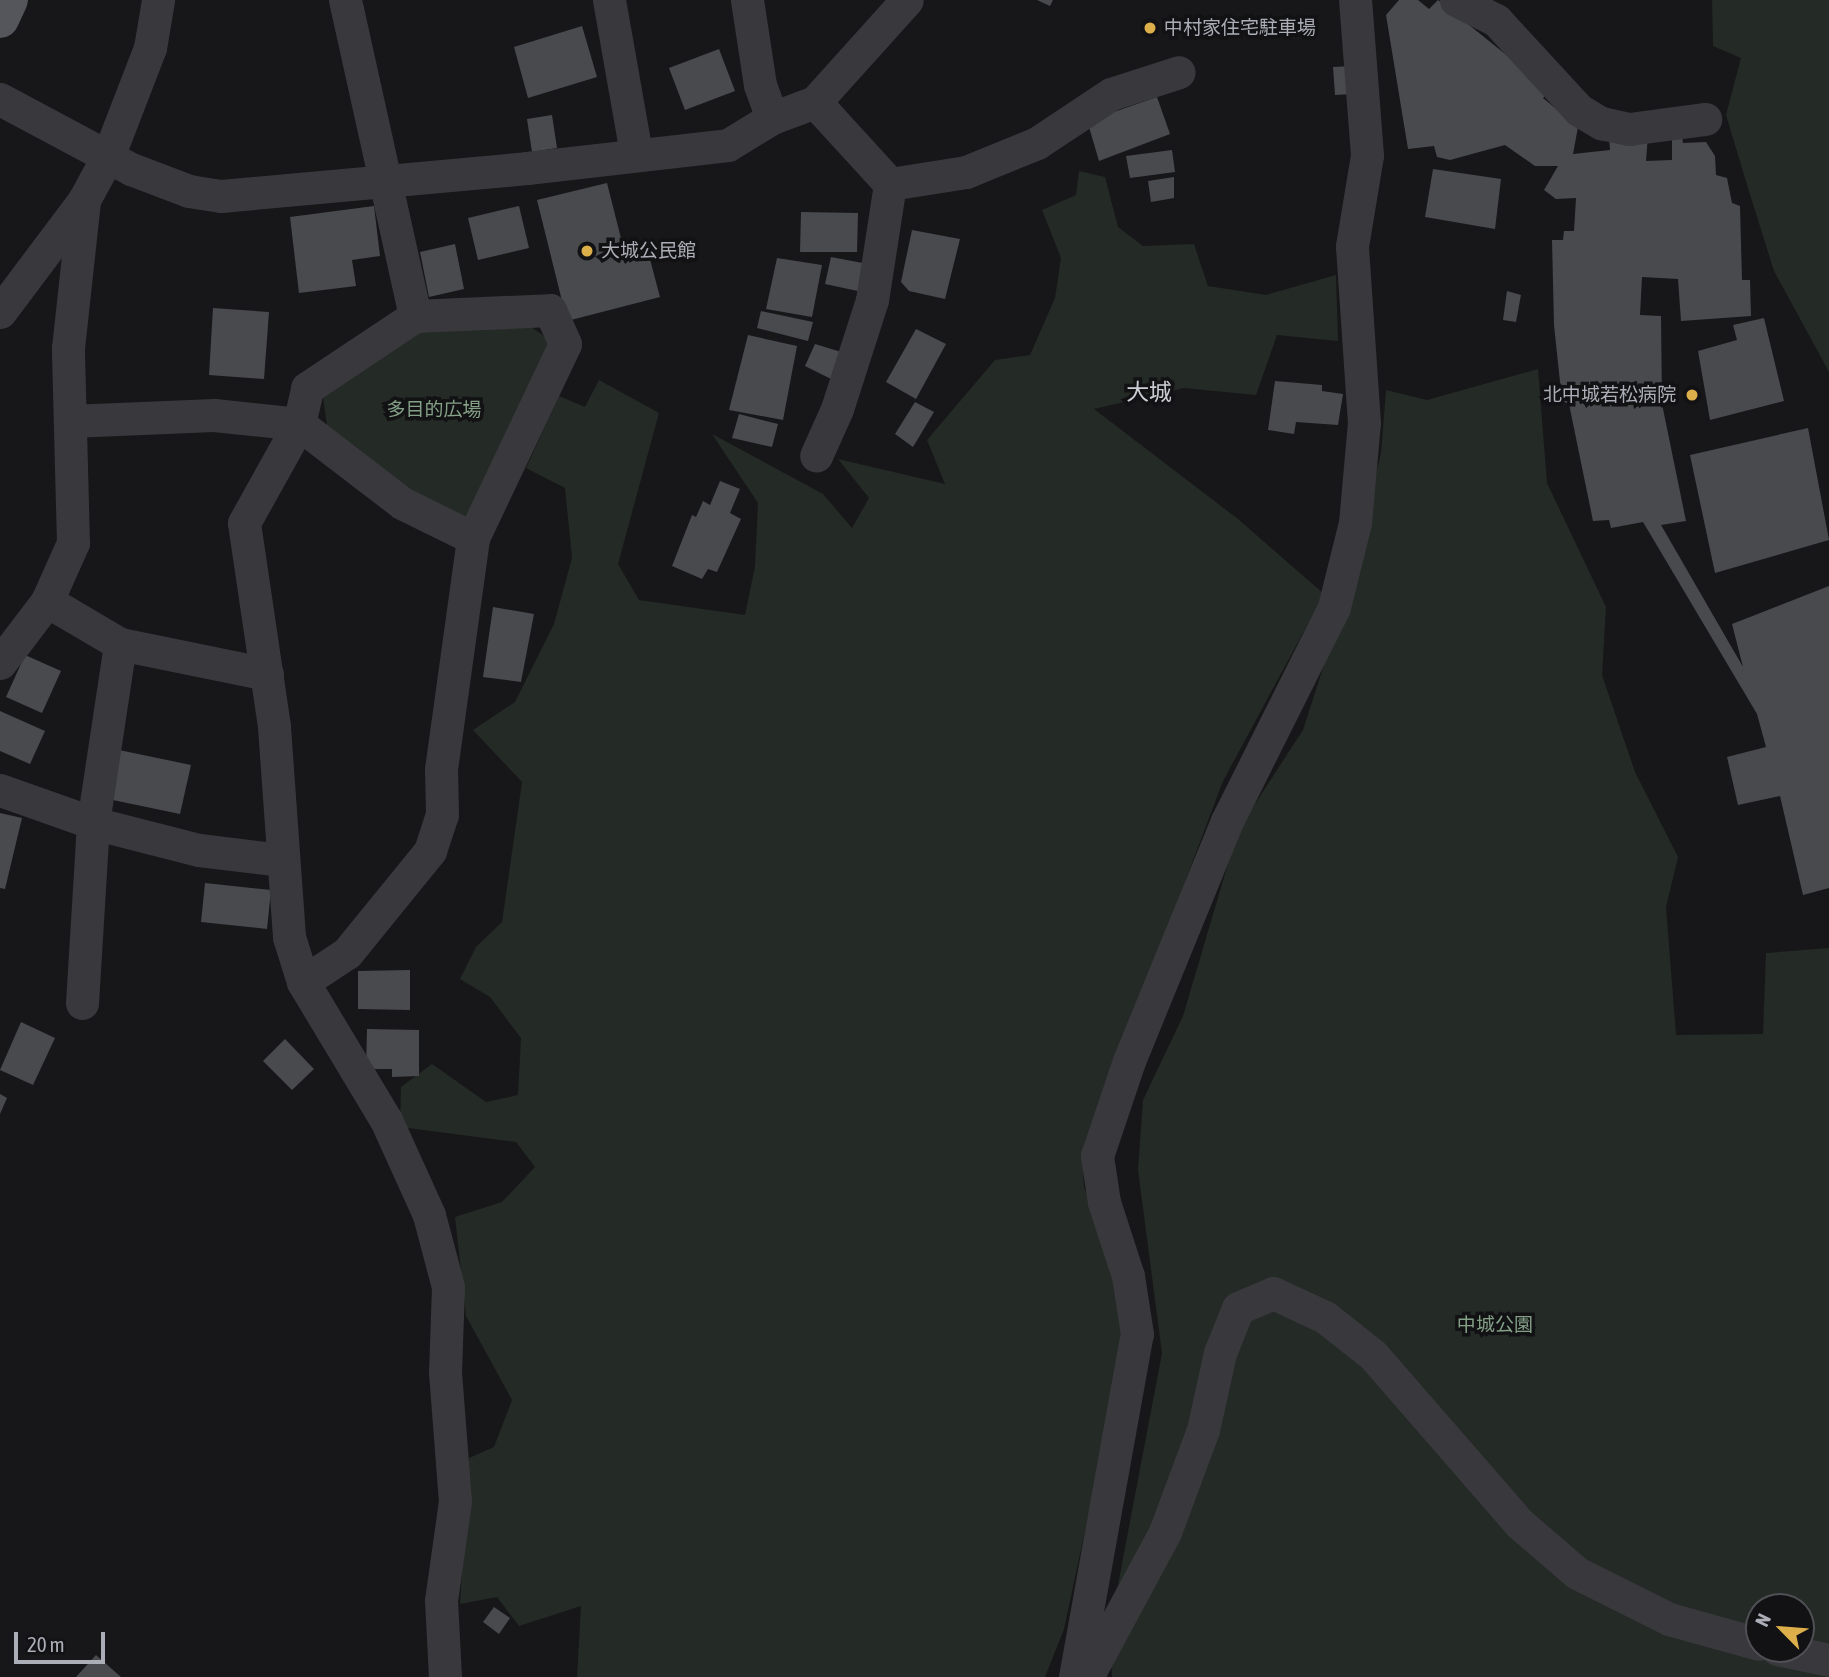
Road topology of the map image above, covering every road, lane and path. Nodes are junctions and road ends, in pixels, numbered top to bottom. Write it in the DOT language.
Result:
graph roads {
  1 [pos="9,0"];
  2 [pos="158,0"];
  3 [pos="345,0"];
  4 [pos="609,0"];
  5 [pos="907,0"];
  6 [pos="1356,0"];
  7 [pos="1456,0"];
  8 [pos="750,3"];
  9 [pos="0,19"];
  10 [pos="1179,72"];
  11 [pos="0,99"];
  12 [pos="815,102"];
  13 [pos="772,118"];
  14 [pos="1704,119"];
  15 [pos="636,153"];
  16 [pos="109,154"];
  17 [pos="386,178"];
  18 [pos="890,184"];
  19 [pos="83,200"];
  20 [pos="0,312"];
  21 [pos="415,316"];
  22 [pos="70,421"];
  23 [pos="299,424"];
  24 [pos="816,456"];
  25 [pos="473,538"];
  26 [pos="47,601"];
  27 [pos="120,644"];
  28 [pos="0,663"];
  29 [pos="267,674"];
  30 [pos="0,790"];
  31 [pos="93,822"];
  32 [pos="280,860"];
  33 [pos="303,982"];
  34 [pos="82,1003"];
  35 [pos="1745,1640"];
  36 [pos="445,1677"];
  37 [pos="1075,1677"];
  38 [pos="1087,1677"];
  1 -- 9 [label="main road"];
  2 -- 16 [label="street"];
  3 -- 17 [label="street"];
  4 -- 15 [label="street"];
  5 -- 12 [label="street"];
  6 -- 37 [label="street"];
  7 -- 14 [label="street"];
  8 -- 13 [label="street"];
  10 -- 18 [label="street"];
  11 -- 16 [label="street"];
  12 -- 13 [label="street"];
  12 -- 18 [label="street"];
  13 -- 15 [label="street"];
  15 -- 17 [label="street"];
  16 -- 17 [label="street"];
  16 -- 19 [label="street"];
  17 -- 21 [label="street"];
  18 -- 24 [label="street"];
  19 -- 20 [label="street"];
  19 -- 22 [label="street"];
  21 -- 23 [label="street"];
  21 -- 25 [label="street"];
  22 -- 23 [label="street"];
  22 -- 26 [label="street"];
  23 -- 25 [label="street"];
  23 -- 29 [label="street"];
  25 -- 33 [label="street"];
  26 -- 27 [label="street"];
  26 -- 28 [label="street"];
  27 -- 29 [label="street"];
  27 -- 31 [label="street"];
  29 -- 32 [label="street"];
  30 -- 31 [label="street"];
  31 -- 32 [label="street"];
  31 -- 34 [label="street"];
  32 -- 33 [label="street"];
  33 -- 36 [label="street"];
  35 -- 38 [label="street"];
}
